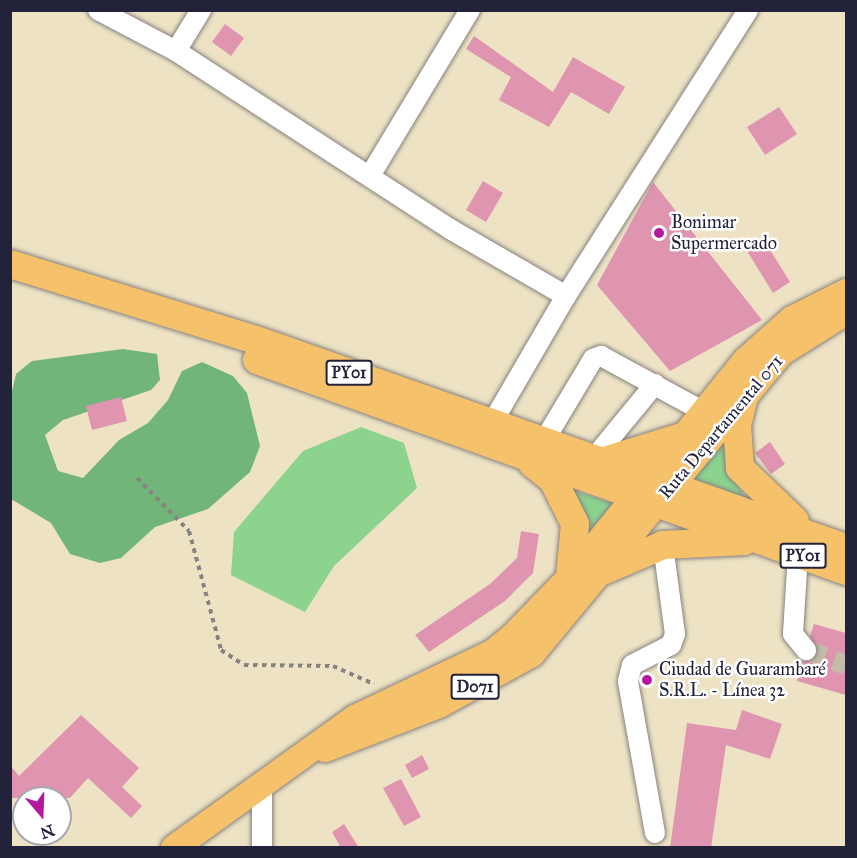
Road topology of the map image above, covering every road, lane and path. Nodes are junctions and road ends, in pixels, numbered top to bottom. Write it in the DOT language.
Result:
graph roads {
  1 [pos="98,10"];
  2 [pos="201,10"];
  3 [pos="470,10"];
  4 [pos="748,10"];
  5 [pos="176,51"];
  6 [pos="371,174"];
  7 [pos="10,264"];
  8 [pos="846,292"];
  9 [pos="566,296"];
  10 [pos="121,301"];
  11 [pos="846,312"];
  12 [pos="655,384"];
  13 [pos="745,393"];
  14 [pos="704,412"];
  15 [pos="492,423"];
  16 [pos="685,436"];
  17 [pos="533,448"];
  18 [pos="598,459"];
  19 [pos="137,478"];
  20 [pos="654,491"];
  21 [pos="760,540"];
  22 [pos="663,545"];
  23 [pos="809,546"];
  24 [pos="846,548"];
  25 [pos="605,570"];
  26 [pos="846,571"];
  27 [pos="570,577"];
  28 [pos="806,650"];
  29 [pos="400,696"];
  30 [pos="311,754"];
  31 [pos="262,784"];
  32 [pos="655,832"];
  33 [pos="174,848"];
  34 [pos="262,848"];
  1 -- 5 [label="street"];
  2 -- 5 [label="street"];
  3 -- 6 [label="street"];
  4 -- 9 [label="street"];
  5 -- 6 [label="street"];
  6 -- 9 [label="street"];
  7 -- 10 [label="highway, PY01"];
  8 -- 14 [label="main road, Ruta Departamental 071 / D071"];
  9 -- 15 [label="street"];
  10 -- 15 [label="highway, PY01"];
  10 -- 17 [label="highway, PY01"];
  11 -- 13 [label="main road, Ruta Departamental 071 / D071"];
  12 -- 14 [label="street"];
  12 -- 17 [label="street"];
  12 -- 18 [label="street"];
  13 -- 20 [label="main road, Ruta Departamental 071 / D071"];
  13 -- 23 [label="highway"];
  14 -- 16 [label="main road, Ruta Departamental 071 / D071"];
  15 -- 17 [label="highway, PY01"];
  16 -- 18 [label="highway"];
  16 -- 20 [label="main road, Ruta Departamental 071 / D071"];
  17 -- 18 [label="highway, PY01"];
  17 -- 20 [label="highway, PY01"];
  17 -- 27 [label="highway"];
  18 -- 20 [label="highway, PY01"];
  19 -- 29 [label="path"];
  20 -- 21 [label="highway, PY01"];
  20 -- 23 [label="highway, PY01"];
  20 -- 25 [label="main road, D071"];
  20 -- 27 [label="main road, D071"];
  21 -- 22 [label="highway"];
  21 -- 23 [label="highway, PY01"];
  22 -- 25 [label="highway"];
  22 -- 32 [label="street"];
  23 -- 24 [label="highway, PY01"];
  23 -- 26 [label="highway, PY01"];
  23 -- 28 [label="street"];
  25 -- 30 [label="main road, D071"];
  27 -- 29 [label="main road, D071"];
  29 -- 30 [label="main road, D071"];
  30 -- 31 [label="main road, D071"];
  31 -- 33 [label="main road, D071"];
  31 -- 34 [label="street"];
}
